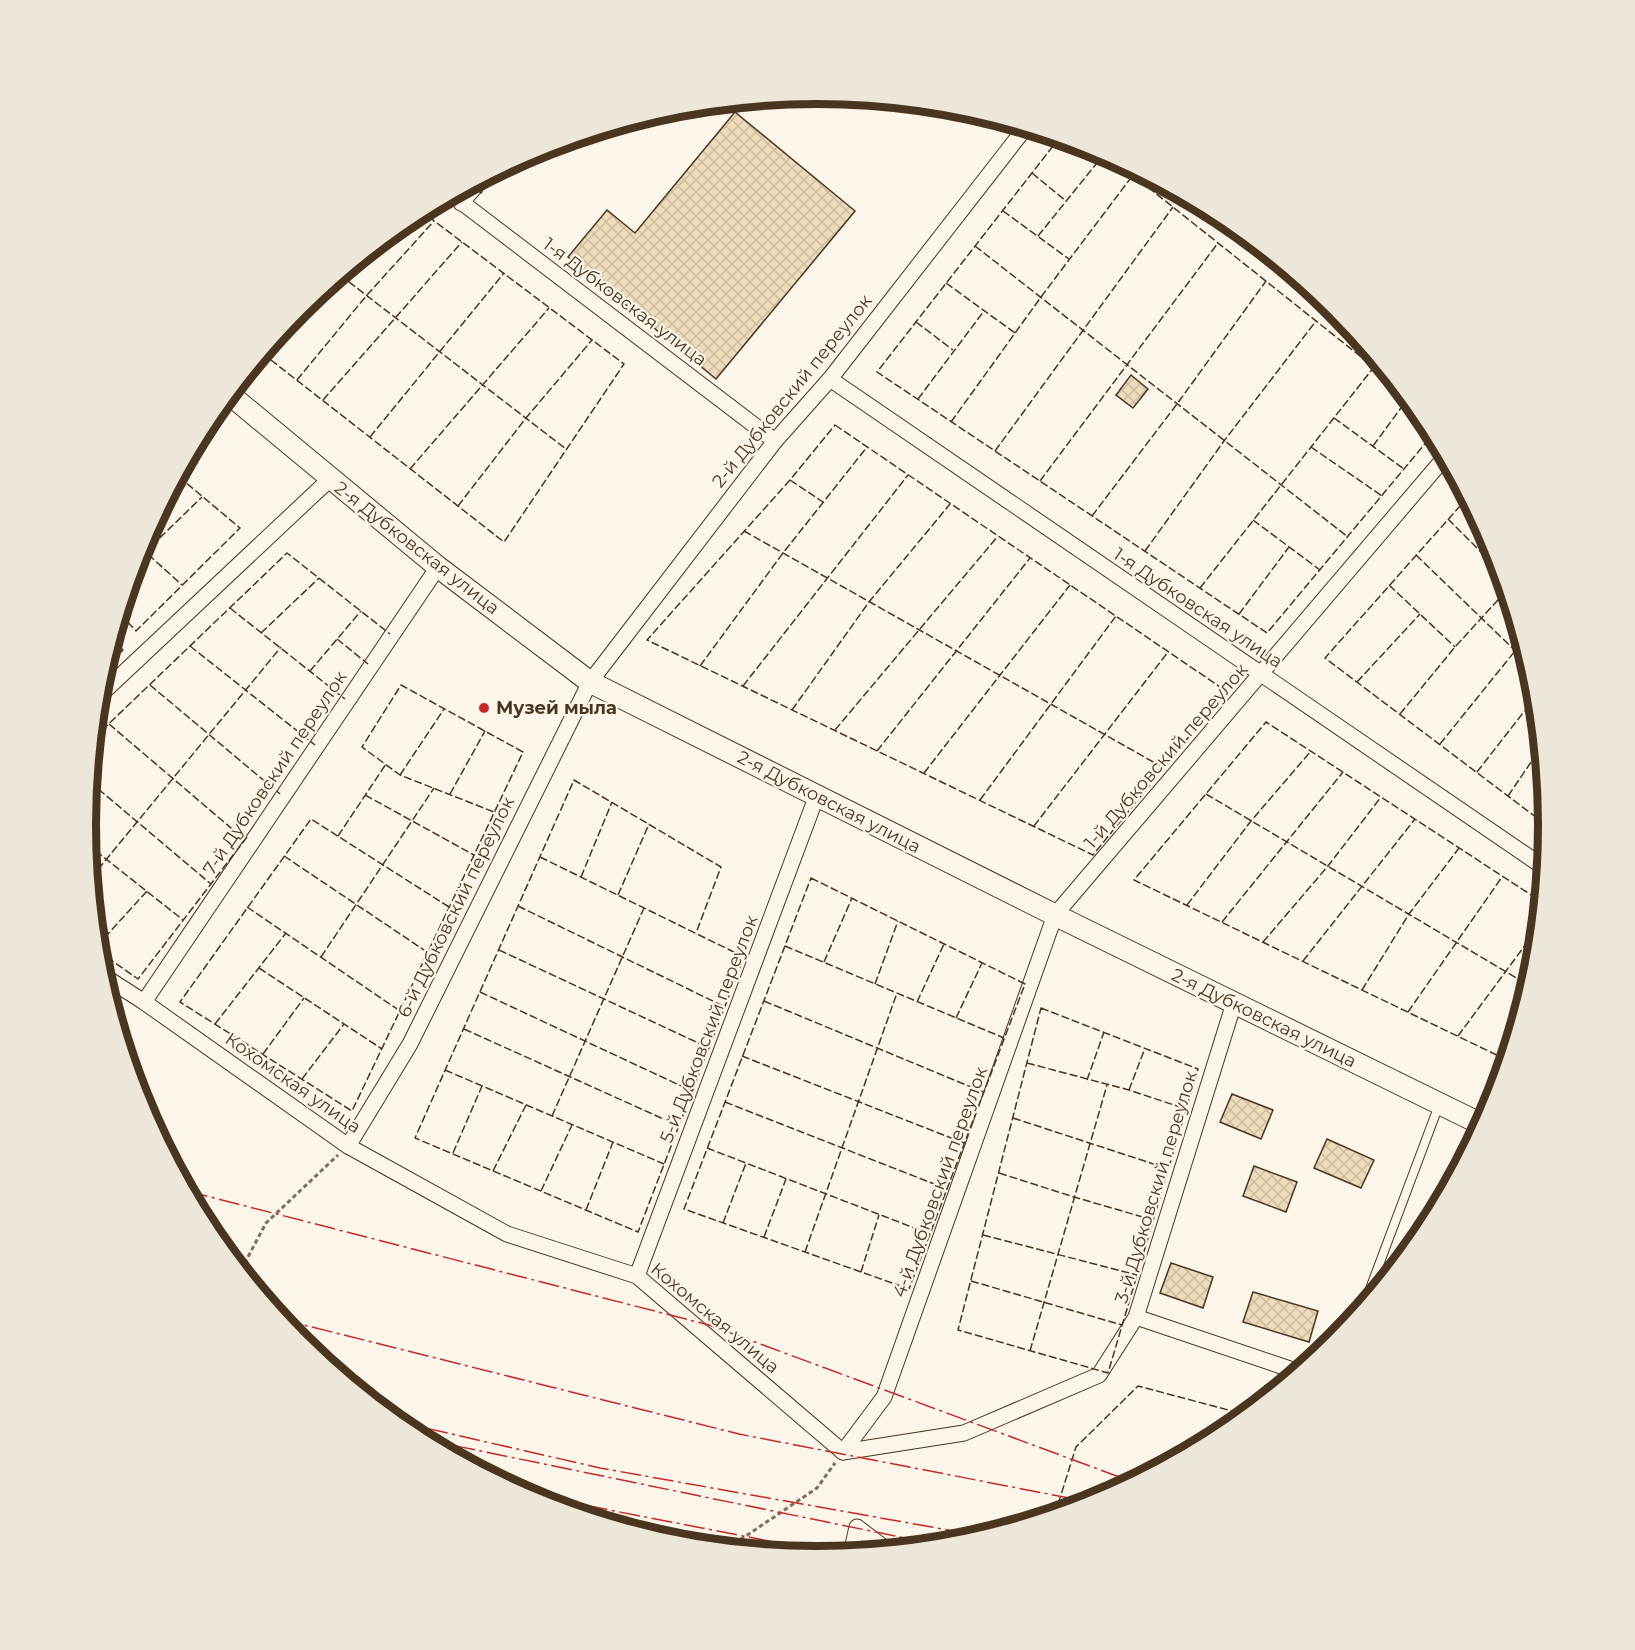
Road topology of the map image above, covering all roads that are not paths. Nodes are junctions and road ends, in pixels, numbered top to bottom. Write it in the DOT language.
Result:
graph roads {
  1 [pos="1021,133"];
  2 [pos="457,200"];
  3 [pos="830,379"];
  4 [pos="235,399"];
  5 [pos="775,441"];
  6 [pos="1441,462"];
  7 [pos="330,479"];
  8 [pos="438,567"];
  9 [pos="1261,675"];
  10 [pos="590,682"];
  11 [pos="110,686"];
  12 [pos="817,795"];
  13 [pos="1537,862"];
  14 [pos="1055,915"];
  15 [pos="114,983"];
  16 [pos="144,1002"];
  17 [pos="1234,1003"];
  18 [pos="1439,1104"];
  19 [pos="1475,1121"];
  20 [pos="348,1146"];
  21 [pos="637,1276"];
  22 [pos="1370,1289"];
  23 [pos="1136,1317"];
  24 [pos="1290,1369"];
  25 [pos="843,1452"];
  26 [pos="879,1544"];
  27 [pos="853,1545"];
  1 -- 3 [label="street, 2-й Дубковский переулок"];
  2 -- 5 [label="street, 1-я Дубковская улица"];
  3 -- 5 [label="street, 2-й Дубковский переулок"];
  3 -- 9 [label="street, 1-я Дубковская улица"];
  4 -- 7 [label="main road, 2-я Дубковская улица"];
  5 -- 10 [label="street, 2-й Дубковский переулок"];
  6 -- 9 [label="street, 1-й Дубковский переулок"];
  7 -- 8 [label="main road, 2-я Дубковская улица"];
  7 -- 11 [label="street"];
  8 -- 10 [label="main road, 2-я Дубковская улица"];
  8 -- 16 [label="street, 7-й Дубковский переулок"];
  9 -- 13 [label="street, 1-я Дубковская улица"];
  9 -- 14 [label="street, 1-й Дубковский переулок"];
  10 -- 12 [label="main road, 2-я Дубковская улица"];
  10 -- 20 [label="street, 6-й Дубковский переулок"];
  12 -- 14 [label="main road, 2-я Дубковская улица"];
  12 -- 21 [label="street, 5-й Дубковский переулок"];
  14 -- 17 [label="main road, 2-я Дубковская улица"];
  14 -- 25 [label="street, 4-й Дубковский переулок"];
  15 -- 16 [label="street, Кохомская улица"];
  16 -- 20 [label="street, Кохомская улица"];
  17 -- 18 [label="main road, 2-я Дубковская улица"];
  17 -- 23 [label="street, 3-й Дубковский переулок"];
  18 -- 19 [label="main road, 2-я Дубковская улица"];
  18 -- 22 [label="lane"];
  20 -- 21 [label="street, Кохомская улица"];
  21 -- 25 [label="street, Кохомская улица"];
  23 -- 24 [label="street"];
  23 -- 25 [label="street, 3-й Дубковский переулок"];
  26 -- 27 [label="street"];
}
